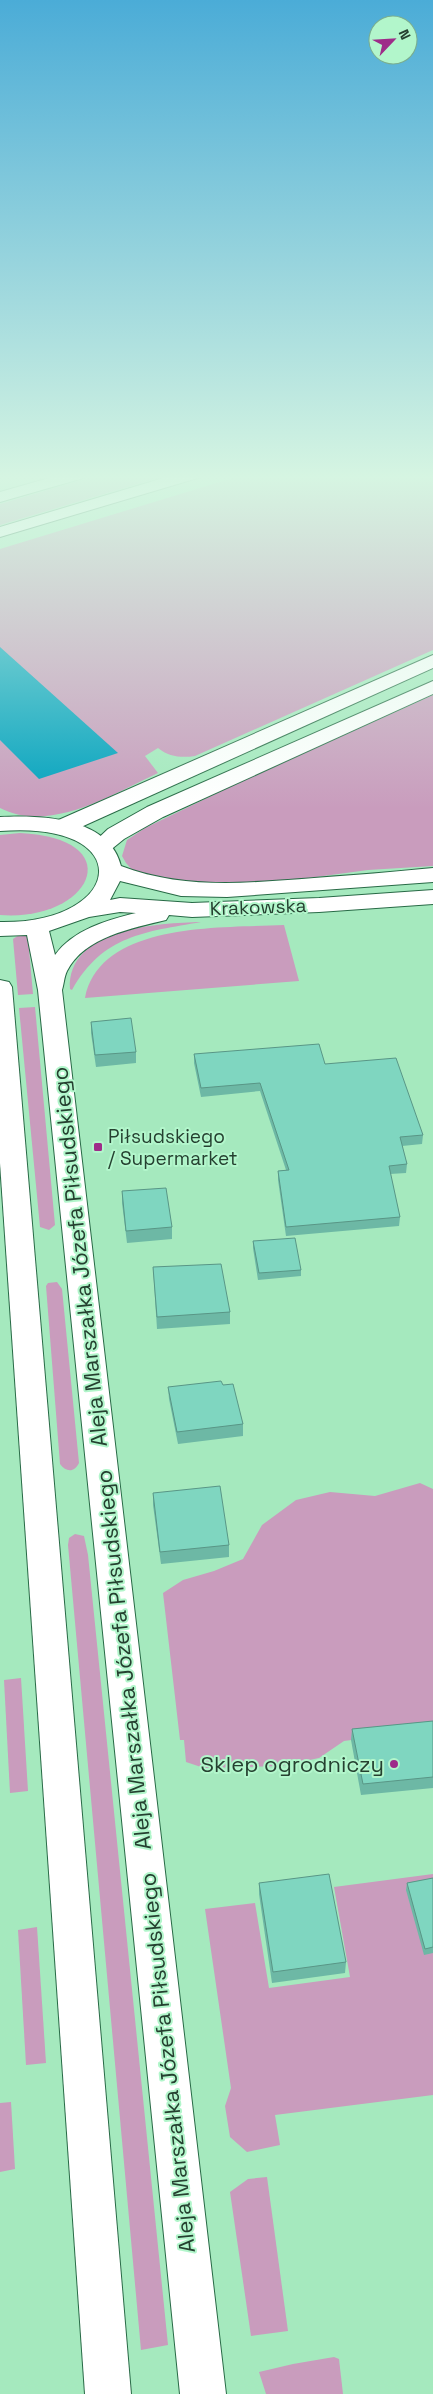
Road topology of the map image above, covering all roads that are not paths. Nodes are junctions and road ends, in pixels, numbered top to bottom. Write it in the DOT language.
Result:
graph roads {
  1 [pos="433,661"];
  2 [pos="433,687"];
  3 [pos="0,824"];
  4 [pos="62,827"];
  5 [pos="100,847"];
  6 [pos="111,870"];
  7 [pos="433,876"];
  8 [pos="433,897"];
  9 [pos="192,910"];
  10 [pos="83,911"];
  11 [pos="38,927"];
  12 [pos="0,929"];
  13 [pos="0,987"];
  14 [pos="50,990"];
  15 [pos="108,2394"];
  16 [pos="202,2394"];
  1 -- 4 [label="main road"];
  2 -- 5 [label="main road"];
  3 -- 4 [label="main road"];
  4 -- 5 [label="main road"];
  5 -- 6 [label="main road"];
  6 -- 7 [label="main road, Krakowska"];
  6 -- 10 [label="main road"];
  8 -- 9 [label="main road, Krakowska"];
  9 -- 10 [label="main road, Krakowska"];
  9 -- 14 [label="main road"];
  10 -- 11 [label="main road"];
  11 -- 12 [label="main road"];
  11 -- 14 [label="main road, Aleja Marszałka Józefa Piłsudskiego"];
  13 -- 15 [label="main road"];
  14 -- 16 [label="main road, Aleja Marszałka Józefa Piłsudskiego"];
}
